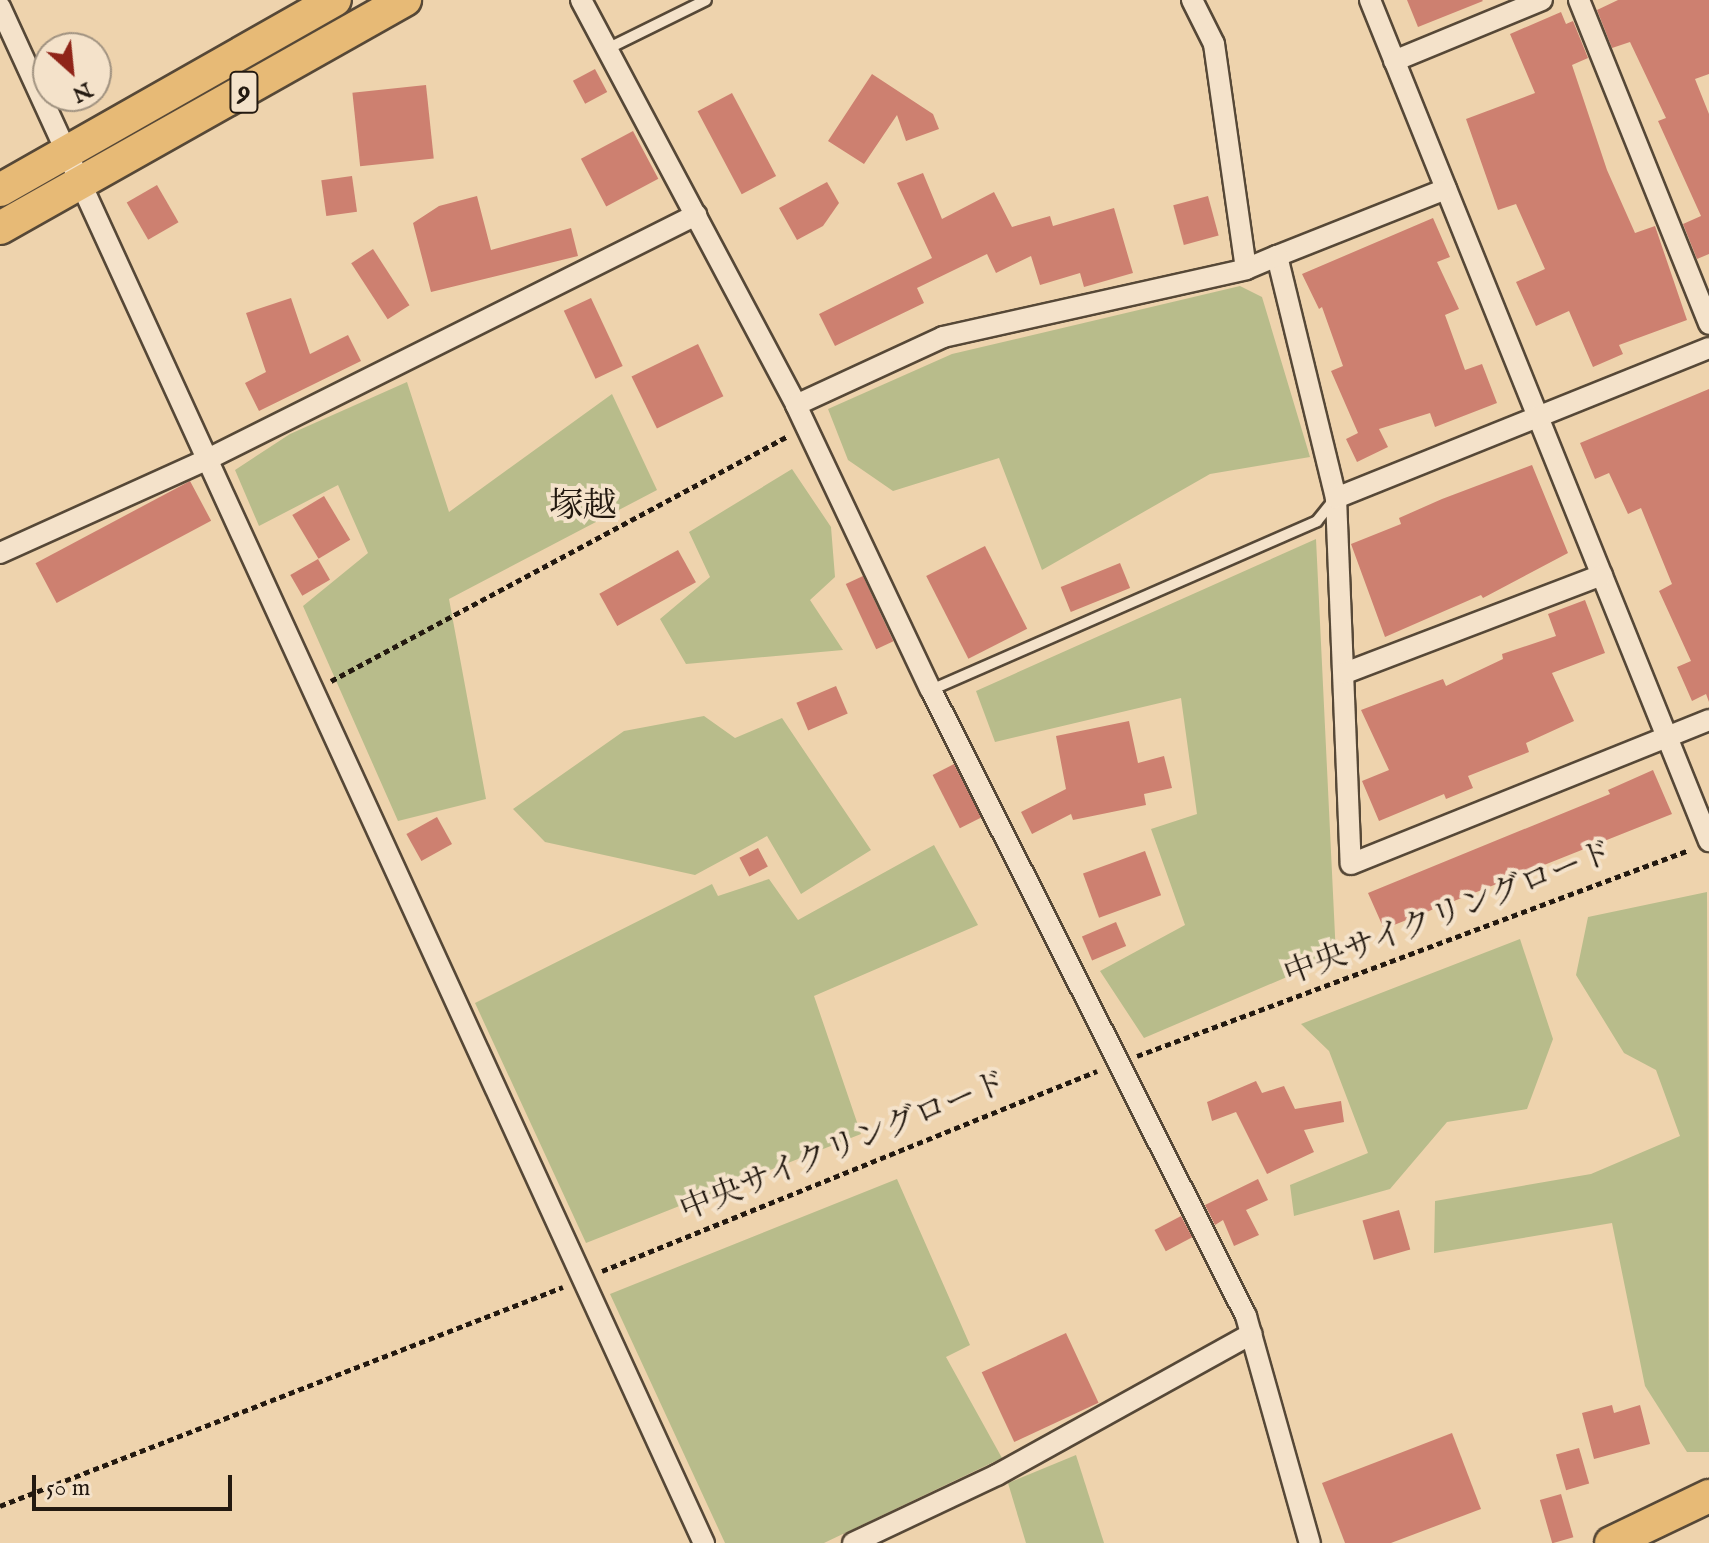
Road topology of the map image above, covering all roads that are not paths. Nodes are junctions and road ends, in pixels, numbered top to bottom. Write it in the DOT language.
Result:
graph roads {
  1 [pos="335,0"];
  2 [pos="405,0"];
  3 [pos="581,0"];
  4 [pos="706,0"];
  5 [pos="1192,0"];
  6 [pos="1370,0"];
  7 [pos="1542,0"];
  8 [pos="1579,0"];
  9 [pos="0,7"];
  10 [pos="609,48"];
  11 [pos="1394,61"];
  12 [pos="67,155"];
  13 [pos="82,184"];
  14 [pos="1446,189"];
  15 [pos="0,190"];
  16 [pos="696,215"];
  17 [pos="0,228"];
  18 [pos="1277,256"];
  19 [pos="1246,269"];
  20 [pos="1709,324"];
  21 [pos="1709,348"];
  22 [pos="796,405"];
  23 [pos="1538,417"];
  24 [pos="208,459"];
  25 [pos="1336,498"];
  26 [pos="0,553"];
  27 [pos="1602,575"];
  28 [pos="1345,673"];
  29 [pos="931,690"];
  30 [pos="1709,720"];
  31 [pos="1667,737"];
  32 [pos="1702,845"];
  33 [pos="1251,1334"];
  34 [pos="1709,1496"];
  35 [pos="704,1543"];
  36 [pos="853,1543"];
  37 [pos="1310,1543"];
  38 [pos="1611,1543"];
  1 -- 12 [label="main road, 9"];
  2 -- 13 [label="main road, 9"];
  3 -- 10 [label="street"];
  4 -- 10 [label="lane"];
  5 -- 19 [label="street"];
  6 -- 11 [label="street"];
  7 -- 11 [label="street"];
  8 -- 20 [label="street"];
  9 -- 12 [label="street"];
  10 -- 16 [label="street"];
  11 -- 14 [label="street"];
  12 -- 13 [label="street"];
  12 -- 15 [label="main road, 9"];
  13 -- 17 [label="main road, 9"];
  13 -- 24 [label="street"];
  14 -- 18 [label="street"];
  14 -- 23 [label="street"];
  16 -- 22 [label="street"];
  16 -- 24 [label="street"];
  18 -- 19 [label="street"];
  18 -- 25 [label="street"];
  19 -- 22 [label="street"];
  21 -- 23 [label="street"];
  22 -- 29 [label="street"];
  23 -- 25 [label="street"];
  23 -- 27 [label="street"];
  24 -- 26 [label="street"];
  24 -- 35 [label="street"];
  25 -- 28 [label="street"];
  25 -- 29 [label="lane"];
  27 -- 28 [label="street"];
  27 -- 31 [label="street"];
  28 -- 31 [label="street"];
  29 -- 33 [label="street"];
  30 -- 31 [label="street"];
  31 -- 32 [label="street"];
  33 -- 36 [label="street"];
  33 -- 37 [label="street"];
  34 -- 38 [label="main road"];
}
